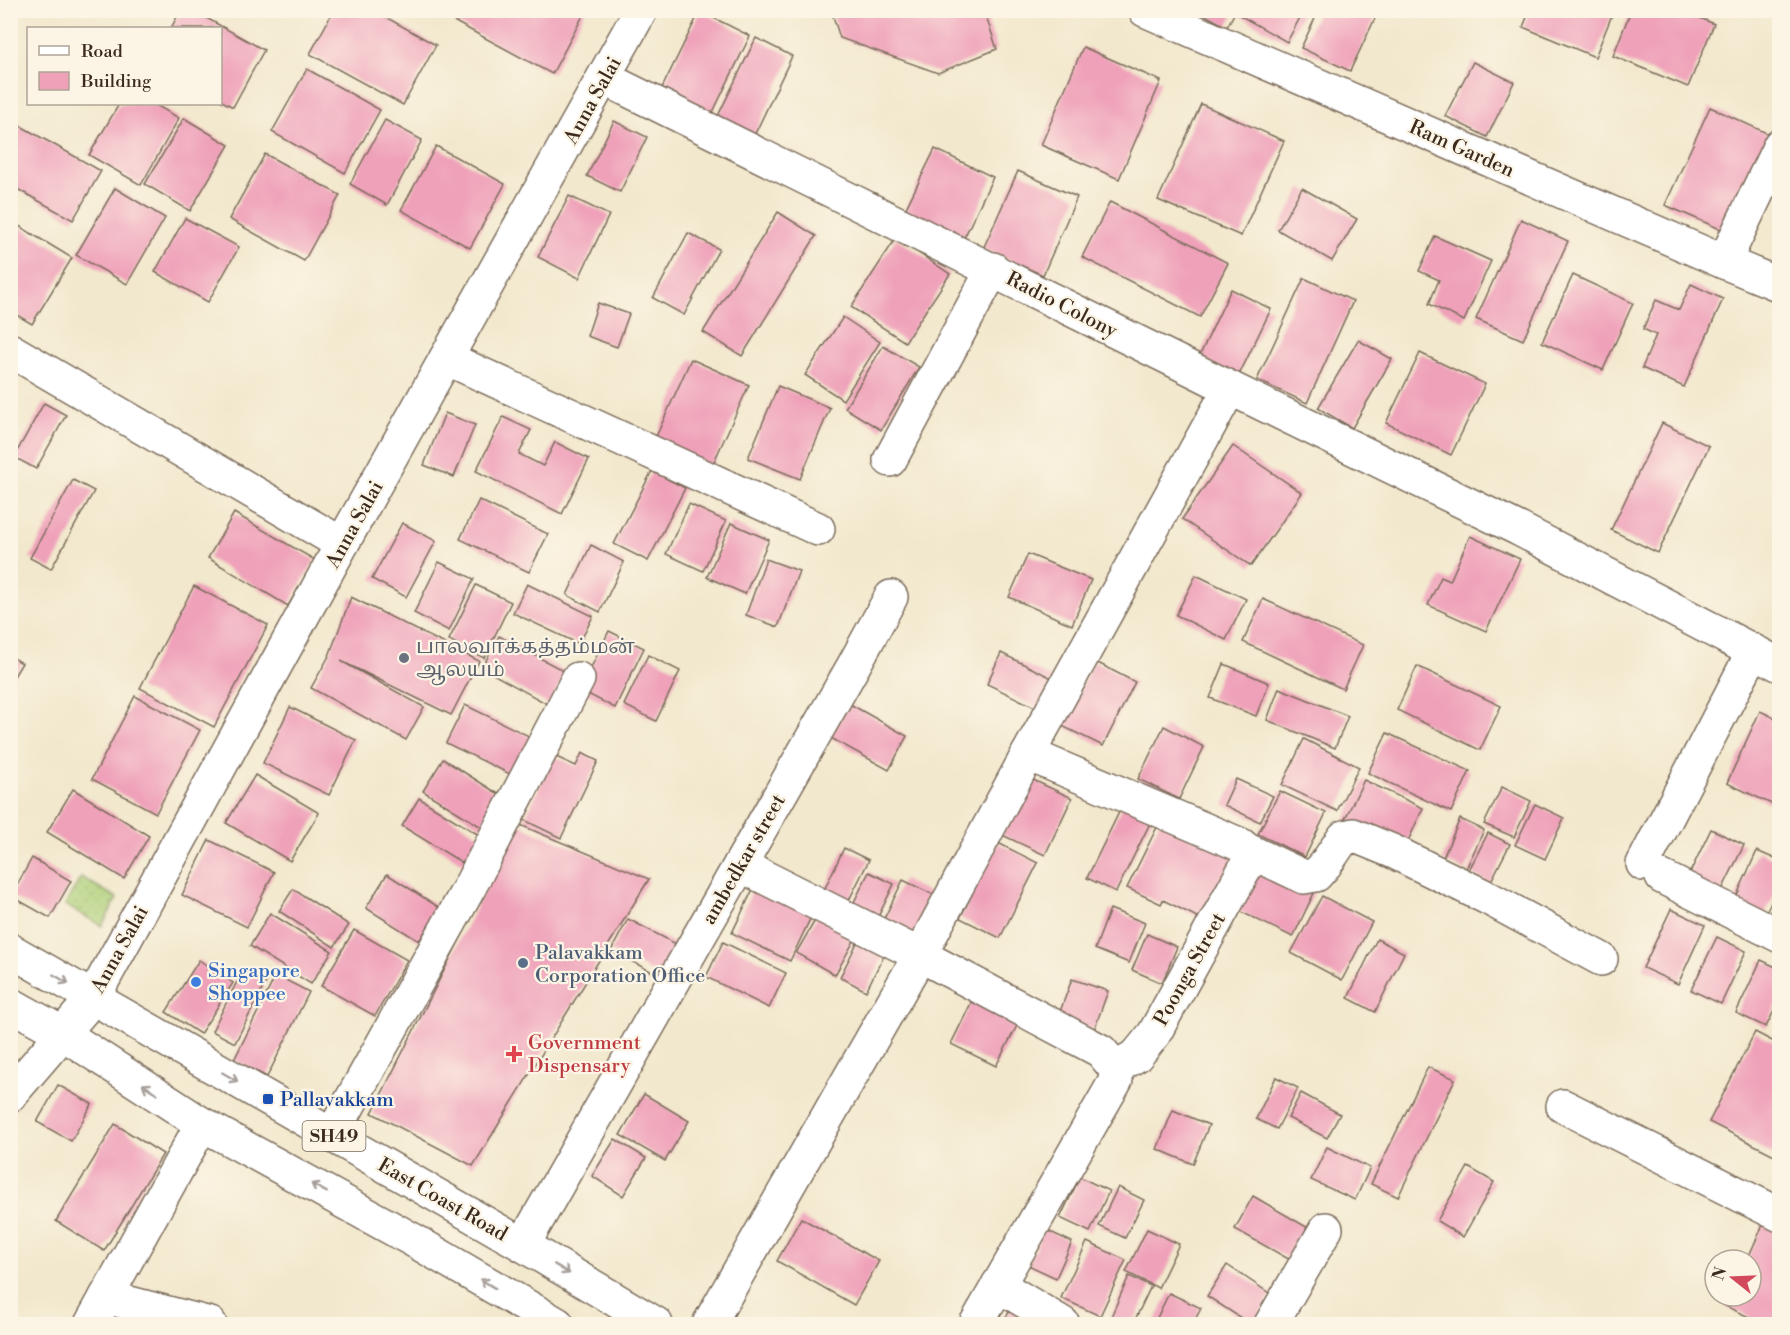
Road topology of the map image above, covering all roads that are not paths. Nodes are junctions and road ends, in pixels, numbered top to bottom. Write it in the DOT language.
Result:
graph roads {
  1 [pos="1145,10"];
  2 [pos="637,12"];
  3 [pos="604,78"];
  4 [pos="1779,145"];
  5 [pos="1724,262"];
  6 [pos="993,270"];
  7 [pos="1779,285"];
  8 [pos="10,350"];
  9 [pos="446,358"];
  10 [pos="1230,388"];
  11 [pos="890,460"];
  12 [pos="818,529"];
  13 [pos="342,544"];
  14 [pos="891,597"];
  15 [pos="1766,658"];
  16 [pos="578,679"];
  17 [pos="1028,754"];
  18 [pos="1247,850"];
  19 [pos="740,865"];
  20 [pos="1779,936"];
  21 [pos="10,950"];
  22 [pos="920,956"];
  23 [pos="1601,959"];
  24 [pos="93,998"];
  25 [pos="10,1004"];
  26 [pos="62,1034"];
  27 [pos="1115,1068"];
  28 [pos="10,1095"];
  29 [pos="1563,1106"];
  30 [pos="202,1124"];
  31 [pos="332,1135"];
  32 [pos="1779,1215"];
  33 [pos="1326,1229"];
  34 [pos="523,1245"];
  35 [pos="998,1285"];
  36 [pos="99,1311"];
  37 [pos="210,1324"];
  38 [pos="556,1324"];
  39 [pos="657,1324"];
  40 [pos="709,1324"];
  41 [pos="976,1324"];
  42 [pos="1063,1324"];
  43 [pos="1271,1324"];
  1 -- 5 [label="street, Ram Garden"];
  2 -- 3 [label="street, Anna Salai"];
  3 -- 6 [label="street, Radio Colony"];
  3 -- 9 [label="street, Anna Salai"];
  4 -- 5 [label="street"];
  5 -- 7 [label="street, Ram Garden"];
  6 -- 10 [label="street, Radio Colony"];
  6 -- 11 [label="street"];
  8 -- 13 [label="street"];
  9 -- 12 [label="street"];
  9 -- 13 [label="street, Anna Salai"];
  10 -- 15 [label="street, Radio Colony"];
  10 -- 17 [label="street"];
  13 -- 24 [label="street, Anna Salai"];
  14 -- 19 [label="street, ambedkar street"];
  15 -- 20 [label="street"];
  16 -- 31 [label="street"];
  17 -- 18 [label="street"];
  17 -- 22 [label="street"];
  18 -- 23 [label="street"];
  18 -- 27 [label="street, Poonga Street"];
  19 -- 22 [label="street"];
  19 -- 34 [label="street, ambedkar street"];
  21 -- 24 [label="street, East Coast Road / SH49, one-way"];
  22 -- 27 [label="street"];
  22 -- 40 [label="street"];
  24 -- 26 [label="street, Anna Salai"];
  24 -- 31 [label="street, East Coast Road / SH49, one-way"];
  25 -- 26 [label="street, SH49"];
  26 -- 28 [label="street, Anna Salai"];
  30 -- 26 [label="street, SH49, one-way"];
  27 -- 35 [label="street"];
  29 -- 32 [label="street"];
  30 -- 36 [label="street"];
  38 -- 30 [label="street, SH49, one-way"];
  31 -- 34 [label="street, East Coast Road / SH49"];
  33 -- 43 [label="street"];
  34 -- 39 [label="street, East Coast Road / SH49, one-way"];
  35 -- 41 [label="street"];
  35 -- 42 [label="street"];
  36 -- 37 [label="street"];
}
